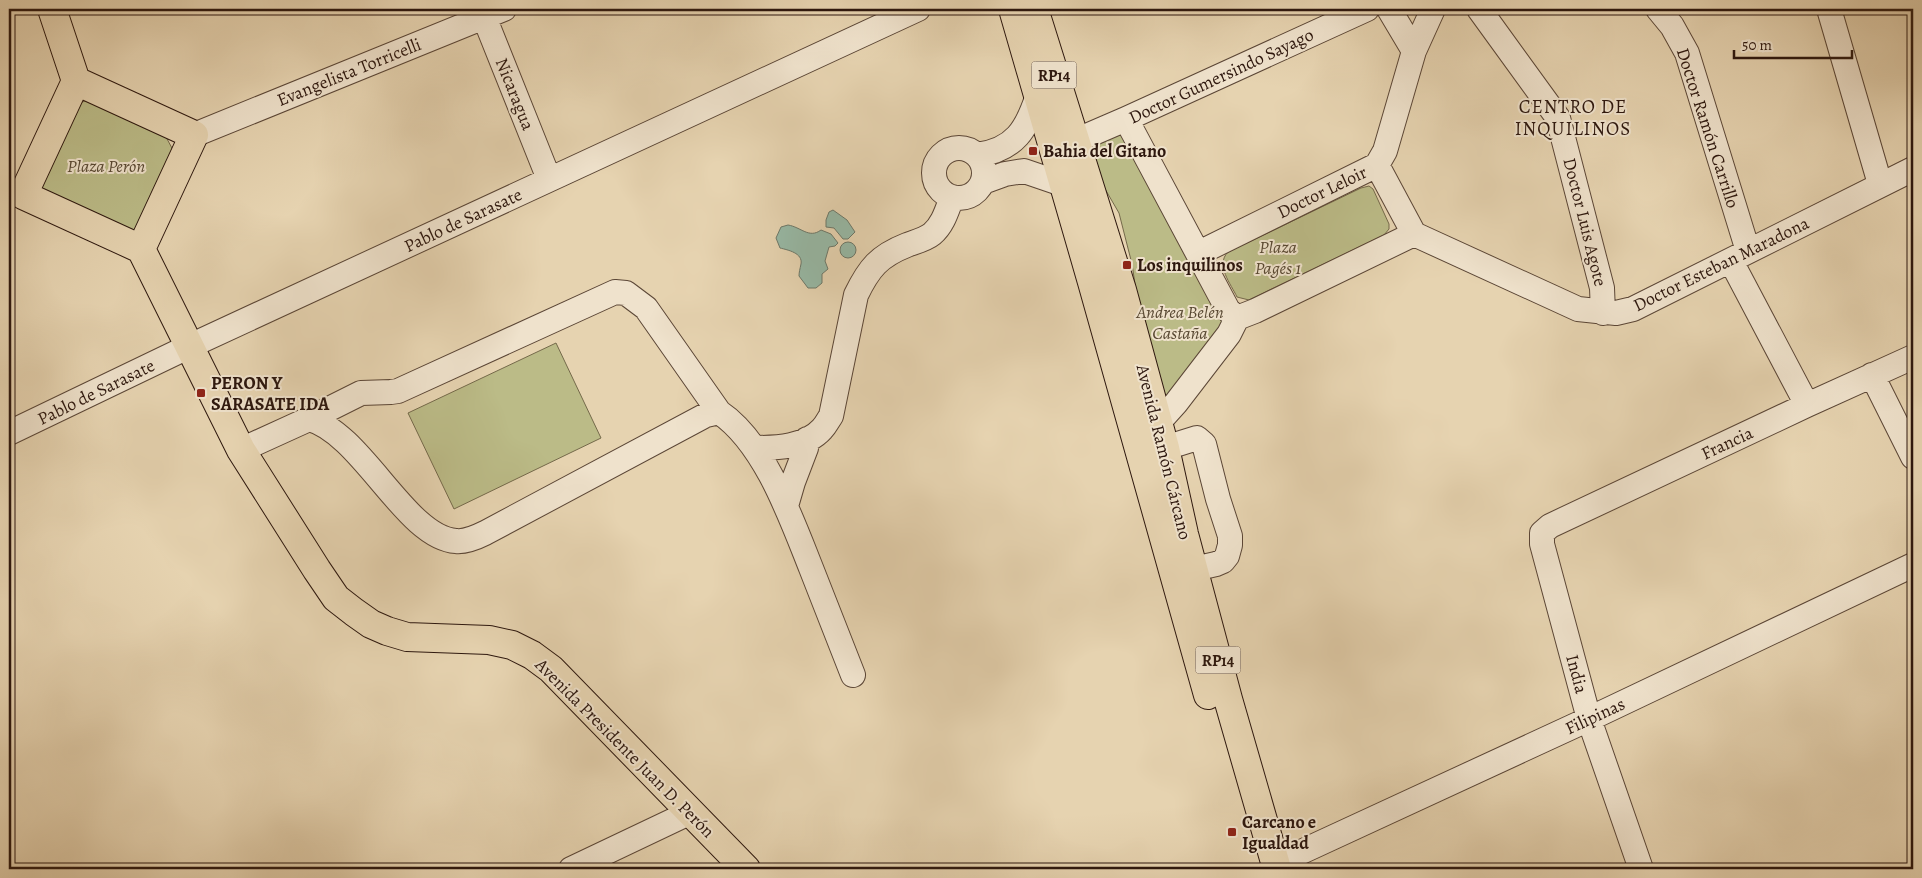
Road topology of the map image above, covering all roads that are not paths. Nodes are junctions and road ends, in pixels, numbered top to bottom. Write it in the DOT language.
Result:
graph roads {
  1 [pos="52,9"];
  2 [pos="918,9"];
  3 [pos="1013,9"];
  4 [pos="1034,9"];
  5 [pos="1367,9"];
  6 [pos="1389,9"];
  7 [pos="1433,9"];
  8 [pos="1479,9"];
  9 [pos="1658,9"];
  10 [pos="1829,9"];
  11 [pos="489,12"];
  12 [pos="1414,51"];
  13 [pos="76,81"];
  14 [pos="1038,95"];
  15 [pos="1126,119"];
  16 [pos="194,135"];
  17 [pos="1015,140"];
  18 [pos="1075,140"];
  19 [pos="977,155"];
  20 [pos="1377,165"];
  21 [pos="1913,169"];
  22 [pos="1024,170"];
  23 [pos="549,179"];
  24 [pos="983,182"];
  25 [pos="1880,184"];
  26 [pos="1065,185"];
  27 [pos="952,197"];
  28 [pos="16,198"];
  29 [pos="1414,234"];
  30 [pos="142,249"];
  31 [pos="1199,252"];
  32 [pos="1739,256"];
  33 [pos="1602,313"];
  34 [pos="1237,318"];
  35 [pos="190,346"];
  36 [pos="1913,357"];
  37 [pos="1872,376"];
  38 [pos="1807,405"];
  39 [pos="719,412"];
  40 [pos="309,419"];
  41 [pos="9,433"];
  42 [pos="1152,434"];
  43 [pos="807,439"];
  44 [pos="755,448"];
  45 [pos="241,450"];
  46 [pos="1913,457"];
  47 [pos="786,506"];
  48 [pos="1542,532"];
  49 [pos="1913,564"];
  50 [pos="1184,572"];
  51 [pos="853,675"];
  52 [pos="1589,719"];
  53 [pos="691,812"];
  54 [pos="1270,867"];
  55 [pos="571,869"];
  56 [pos="746,869"];
  57 [pos="1641,869"];
  1 -- 13 [label="main road"];
  2 -- 23 [label="street, Pablo de Sarasate"];
  3 -- 14 [label="main road, Avenida Ramón Cárcano / RP14"];
  4 -- 18 [label="main road, Avenida Ramón Cárcano / RP14"];
  5 -- 15 [label="street, Doctor Gumersindo Sayago"];
  6 -- 12 [label="street"];
  7 -- 12 [label="street, Doctor Leloir"];
  8 -- 33 [label="street, Doctor Luis Agote"];
  9 -- 32 [label="street, Doctor Ramón Carrillo"];
  10 -- 25 [label="street"];
  11 -- 16 [label="street, Evangelista Torricelli"];
  11 -- 23 [label="street, Nicaragua"];
  12 -- 20 [label="street, Doctor Leloir"];
  13 -- 16 [label="main road"];
  13 -- 28 [label="main road"];
  14 -- 17 [label="street"];
  14 -- 26 [label="main road, Avenida Ramón Cárcano / RP14"];
  15 -- 18 [label="street, Doctor Gumersindo Sayago"];
  15 -- 31 [label="street"];
  16 -- 30 [label="main road"];
  17 -- 19 [label="street"];
  17 -- 22 [label="street"];
  18 -- 42 [label="main road, Avenida Ramón Cárcano / RP14"];
  19 -- 24 [label="street"];
  19 -- 27 [label="street"];
  20 -- 29 [label="street"];
  20 -- 31 [label="street, Doctor Leloir"];
  21 -- 25 [label="street, Doctor Esteban Maradona"];
  22 -- 24 [label="street"];
  22 -- 26 [label="street"];
  23 -- 35 [label="street, Pablo de Sarasate"];
  24 -- 27 [label="street"];
  25 -- 32 [label="street, Doctor Esteban Maradona"];
  26 -- 42 [label="main road, Avenida Ramón Cárcano / RP14"];
  27 -- 43 [label="street"];
  28 -- 30 [label="main road"];
  29 -- 33 [label="street, Doctor Esteban Maradona"];
  29 -- 34 [label="street"];
  30 -- 35 [label="main road, Avenida Presidente Juan D. Perón"];
  31 -- 34 [label="street"];
  32 -- 33 [label="street, Doctor Esteban Maradona"];
  32 -- 38 [label="street, Doctor Ramón Carrillo"];
  34 -- 42 [label="street"];
  35 -- 41 [label="street, Pablo de Sarasate"];
  35 -- 45 [label="main road, Avenida Presidente Juan D. Perón"];
  36 -- 37 [label="street, Francia"];
  37 -- 38 [label="street, Francia"];
  37 -- 46 [label="street"];
  38 -- 48 [label="street, Francia"];
  39 -- 40 [label="street"];
  39 -- 40 [label="street"];
  39 -- 44 [label="street"];
  40 -- 45 [label="street"];
  42 -- 50 [label="main road, Avenida Ramón Cárcano / RP14"];
  42 -- 50 [label="main road, Avenida Ramón Cárcano / RP14"];
  42 -- 50 [label="street"];
  43 -- 44 [label="street"];
  43 -- 47 [label="street"];
  44 -- 47 [label="street"];
  45 -- 53 [label="main road, Avenida Presidente Juan D. Perón"];
  47 -- 51 [label="street"];
  48 -- 52 [label="street, India"];
  49 -- 52 [label="street, Filipinas"];
  50 -- 54 [label="main road, RP14"];
  52 -- 54 [label="street, Filipinas"];
  52 -- 57 [label="street, India"];
  53 -- 55 [label="street"];
  53 -- 56 [label="main road, Avenida Presidente Juan D. Perón"];
}
